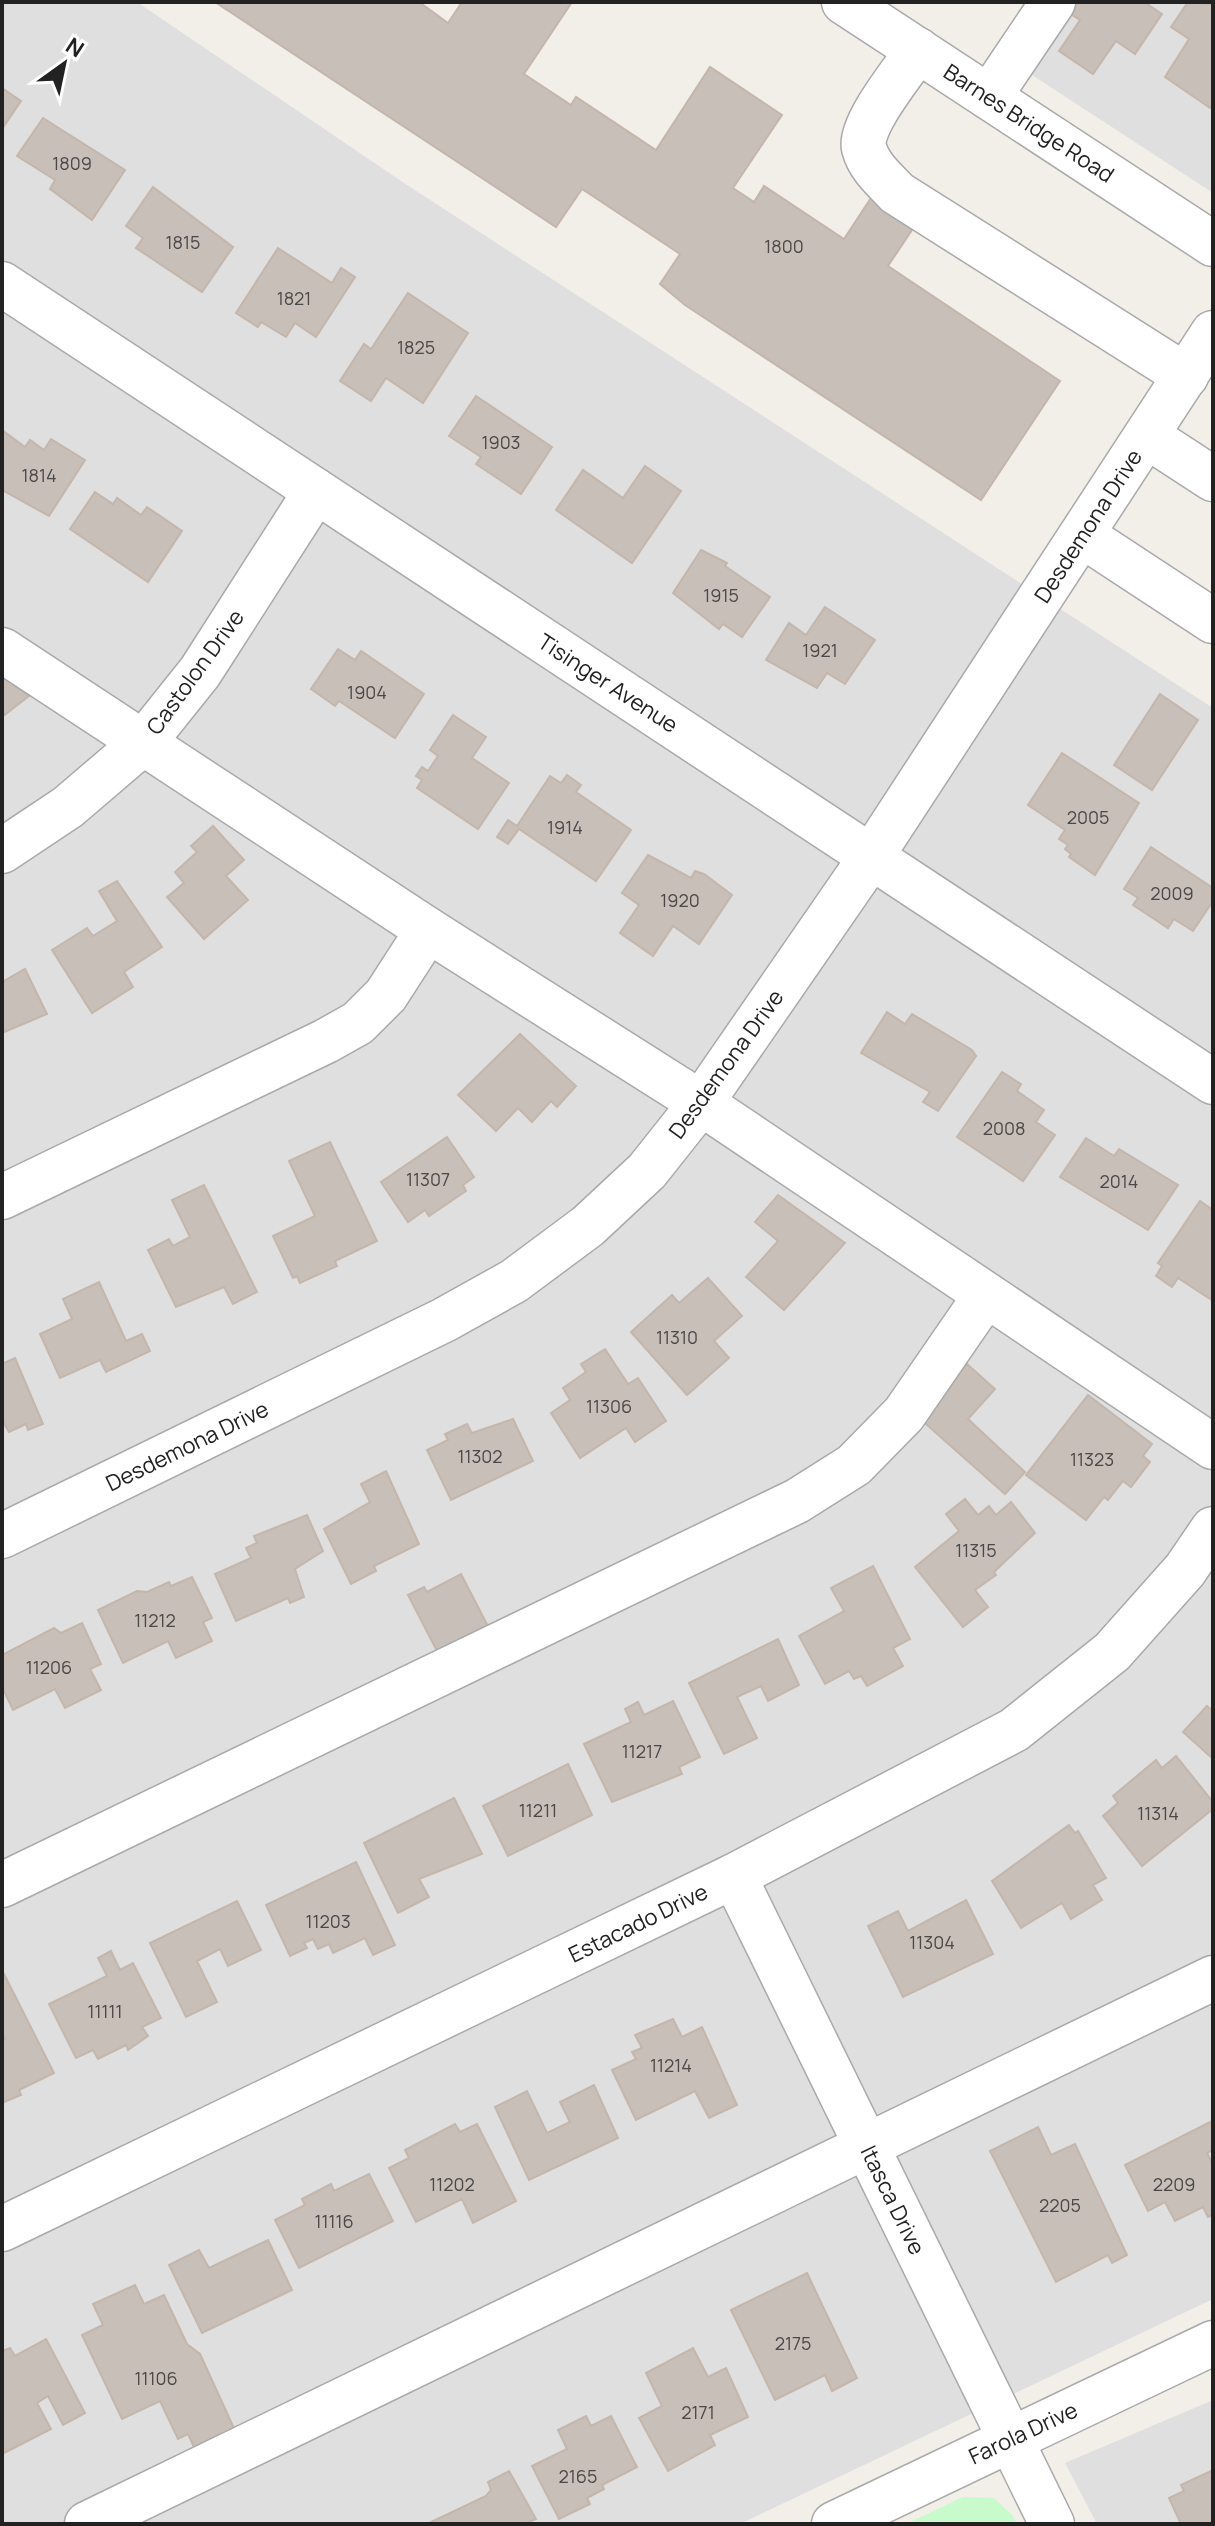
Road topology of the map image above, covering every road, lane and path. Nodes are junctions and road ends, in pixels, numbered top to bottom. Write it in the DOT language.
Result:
graph roads {
  1 [pos="844,2"];
  2 [pos="1025,2"];
  3 [pos="1053,2"];
  4 [pos="918,50"];
  5 [pos="980,91"];
  6 [pos="1213,244"];
  7 [pos="2,284"];
  8 [pos="1213,333"];
  9 [pos="1186,376"];
  10 [pos="1147,436"];
  11 [pos="1213,479"];
  12 [pos="316,491"];
  13 [pos="1082,535"];
  14 [pos="1213,621"];
  15 [pos="2,650"];
  16 [pos="144,742"];
  17 [pos="2,851"];
  18 [pos="871,857"];
  19 [pos="428,930"];
  20 [pos="1213,1082"];
  21 [pos="701,1103"];
  22 [pos="2,1197"];
  23 [pos="986,1295"];
  24 [pos="1213,1447"];
  25 [pos="1213,1529"];
  26 [pos="2,1536"];
  27 [pos="734,1876"];
  28 [pos="2,1885"];
  29 [pos="1213,1978"];
  30 [pos="867,2146"];
  31 [pos="2,2229"];
  32 [pos="1213,2343"];
  33 [pos="1010,2439"];
  34 [pos="87,2524"];
  35 [pos="834,2524"];
  36 [pos="1052,2524"];
  1 -- 4 [label="street, Barnes Bridge Road"];
  2 -- 5 [label="street"];
  3 -- 5 [label="street"];
  4 -- 5 [label="street, Barnes Bridge Road"];
  4 -- 9 [label="street"];
  5 -- 6 [label="street, Barnes Bridge Road"];
  7 -- 12 [label="street, Tisinger Avenue"];
  8 -- 9 [label="street, Desdemona Drive"];
  9 -- 10 [label="street, Desdemona Drive"];
  10 -- 11 [label="street"];
  10 -- 13 [label="street, Desdemona Drive"];
  12 -- 16 [label="street, Castolon Drive"];
  12 -- 18 [label="street, Tisinger Avenue"];
  13 -- 14 [label="street"];
  13 -- 18 [label="street, Desdemona Drive"];
  15 -- 16 [label="street"];
  16 -- 17 [label="street, Castolon Drive"];
  16 -- 19 [label="street"];
  18 -- 20 [label="street, Tisinger Avenue"];
  18 -- 21 [label="street, Desdemona Drive"];
  19 -- 21 [label="street"];
  19 -- 22 [label="street"];
  21 -- 23 [label="street"];
  21 -- 26 [label="street, Desdemona Drive"];
  23 -- 24 [label="street"];
  23 -- 28 [label="street"];
  25 -- 27 [label="street, Estacado Drive"];
  27 -- 30 [label="street, Itasca Drive"];
  27 -- 31 [label="street, Estacado Drive"];
  29 -- 30 [label="street"];
  30 -- 33 [label="street, Itasca Drive"];
  30 -- 34 [label="street"];
  32 -- 33 [label="street, Farola Drive"];
  33 -- 35 [label="street, Farola Drive"];
  33 -- 36 [label="street, Itasca Drive"];
}
